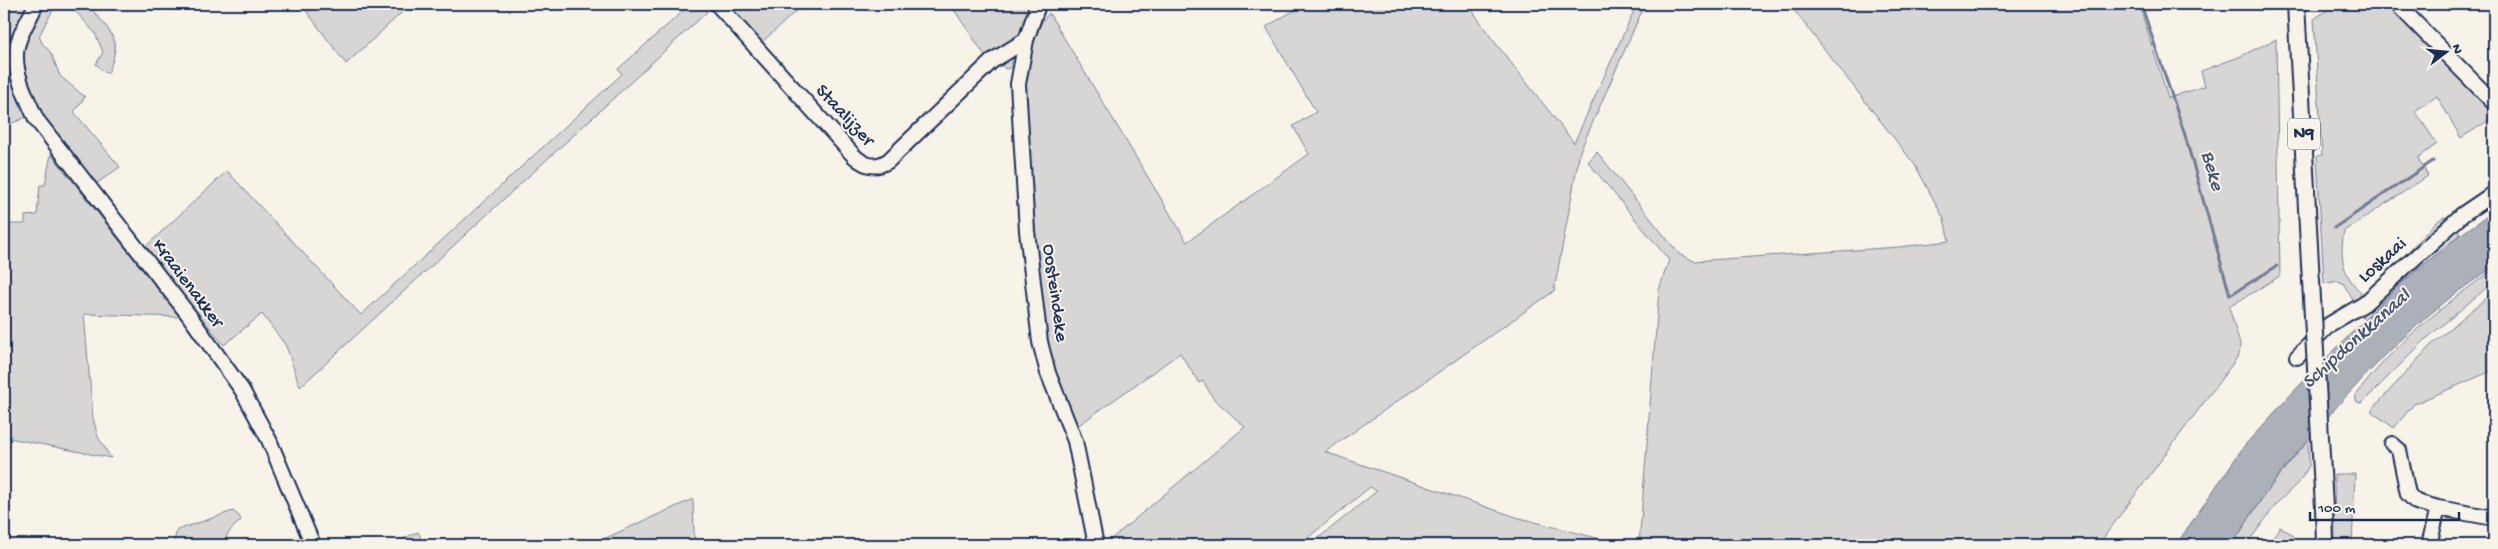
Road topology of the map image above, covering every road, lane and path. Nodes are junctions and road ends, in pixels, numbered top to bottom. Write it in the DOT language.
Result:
graph roads {
  1 [pos="36,4"];
  2 [pos="717,4"];
  3 [pos="2296,4"];
  4 [pos="2397,4"];
  5 [pos="1040,5"];
  6 [pos="1026,40"];
  7 [pos="10,55"];
  8 [pos="2494,103"];
  9 [pos="2494,192"];
  10 [pos="2297,357"];
  11 [pos="2392,444"];
  12 [pos="2438,508"];
  13 [pos="2494,518"];
  14 [pos="313,545"];
  15 [pos="1096,545"];
  16 [pos="2326,545"];
  17 [pos="2429,545"];
  1 -- 7 [label="street"];
  2 -- 6 [label="street, Staalijzer"];
  3 -- 16 [label="main road, N9, bridge"];
  4 -- 8 [label="street"];
  5 -- 6 [label="street, Oosteindeke"];
  6 -- 15 [label="street, Oosteindeke"];
  7 -- 14 [label="street, Kraaienakker"];
  9 -- 10 [label="street, Loskaai"];
  11 -- 12 [label="street"];
  12 -- 13 [label="street"];
  12 -- 17 [label="street"];
}
